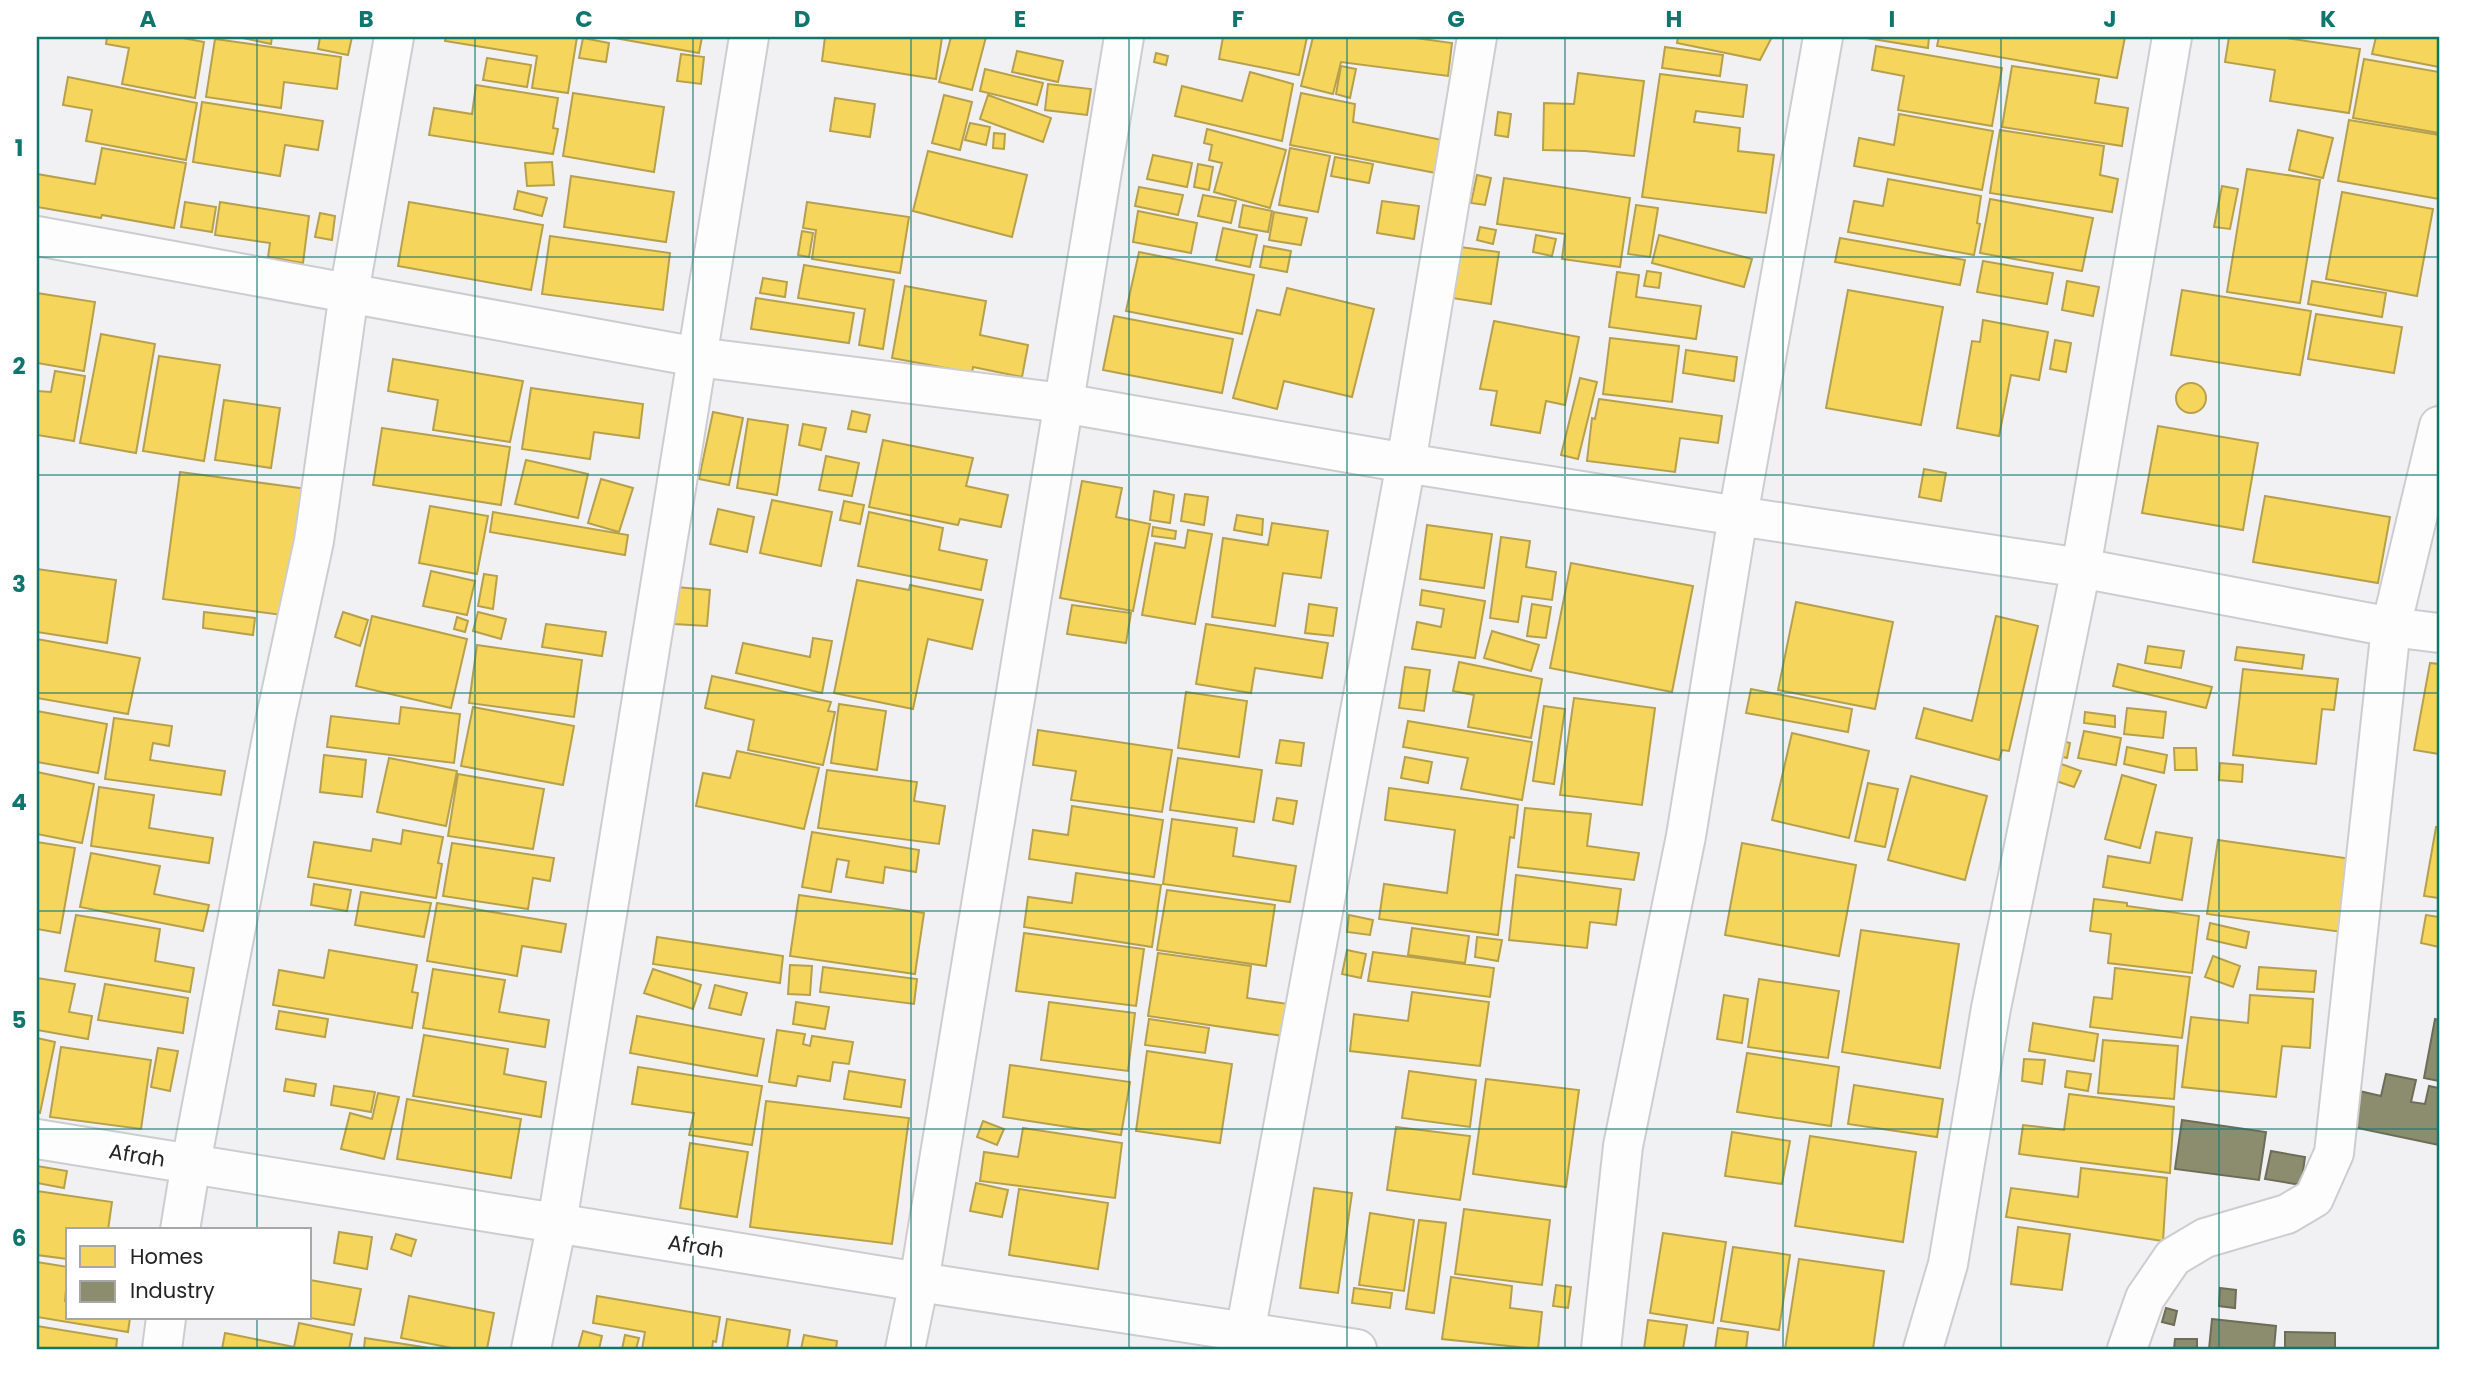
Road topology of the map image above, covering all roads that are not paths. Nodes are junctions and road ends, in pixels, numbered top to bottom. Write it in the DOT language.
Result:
graph roads {
  1 [pos="394,37"];
  2 [pos="749,37"];
  3 [pos="1124,37"];
  4 [pos="1477,37"];
  5 [pos="1823,37"];
  6 [pos="2172,37"];
  7 [pos="37,236"];
  8 [pos="349,293"];
  9 [pos="697,357"];
  10 [pos="1063,403"];
  11 [pos="2439,426"];
  12 [pos="1406,463"];
  13 [pos="1738,516"];
  14 [pos="2081,568"];
  15 [pos="2391,627"];
  16 [pos="2439,632"];
  17 [pos="37,1139"];
  18 [pos="191,1163"];
  19 [pos="557,1223"];
  20 [pos="180,1228"];
  21 [pos="919,1282"];
  22 [pos="166,1320"];
  23 [pos="1244,1341"];
  24 [pos="162,1349"];
  25 [pos="531,1349"];
  26 [pos="905,1349"];
  27 [pos="1357,1349"];
  28 [pos="1601,1349"];
  29 [pos="1923,1349"];
  30 [pos="2127,1349"];
  1 -- 8 [label="street"];
  2 -- 9 [label="street"];
  3 -- 10 [label="street"];
  4 -- 12 [label="street"];
  5 -- 13 [label="street"];
  6 -- 14 [label="street"];
  7 -- 8 [label="street"];
  8 -- 9 [label="street"];
  8 -- 18 [label="street"];
  9 -- 10 [label="street"];
  9 -- 19 [label="street"];
  10 -- 12 [label="street"];
  10 -- 21 [label="street"];
  11 -- 15 [label="street"];
  12 -- 13 [label="street"];
  12 -- 23 [label="street"];
  13 -- 14 [label="street"];
  13 -- 28 [label="street"];
  14 -- 15 [label="street"];
  14 -- 29 [label="street"];
  15 -- 16 [label="street"];
  15 -- 30 [label="street"];
  17 -- 18 [label="street, Afrah"];
  18 -- 19 [label="street, Afrah"];
  18 -- 20 [label="street"];
  19 -- 21 [label="street, Afrah"];
  19 -- 25 [label="street"];
  21 -- 23 [label="street, Afrah"];
  21 -- 26 [label="street"];
  22 -- 24 [label="street"];
  23 -- 27 [label="street, Afrah"];
}
